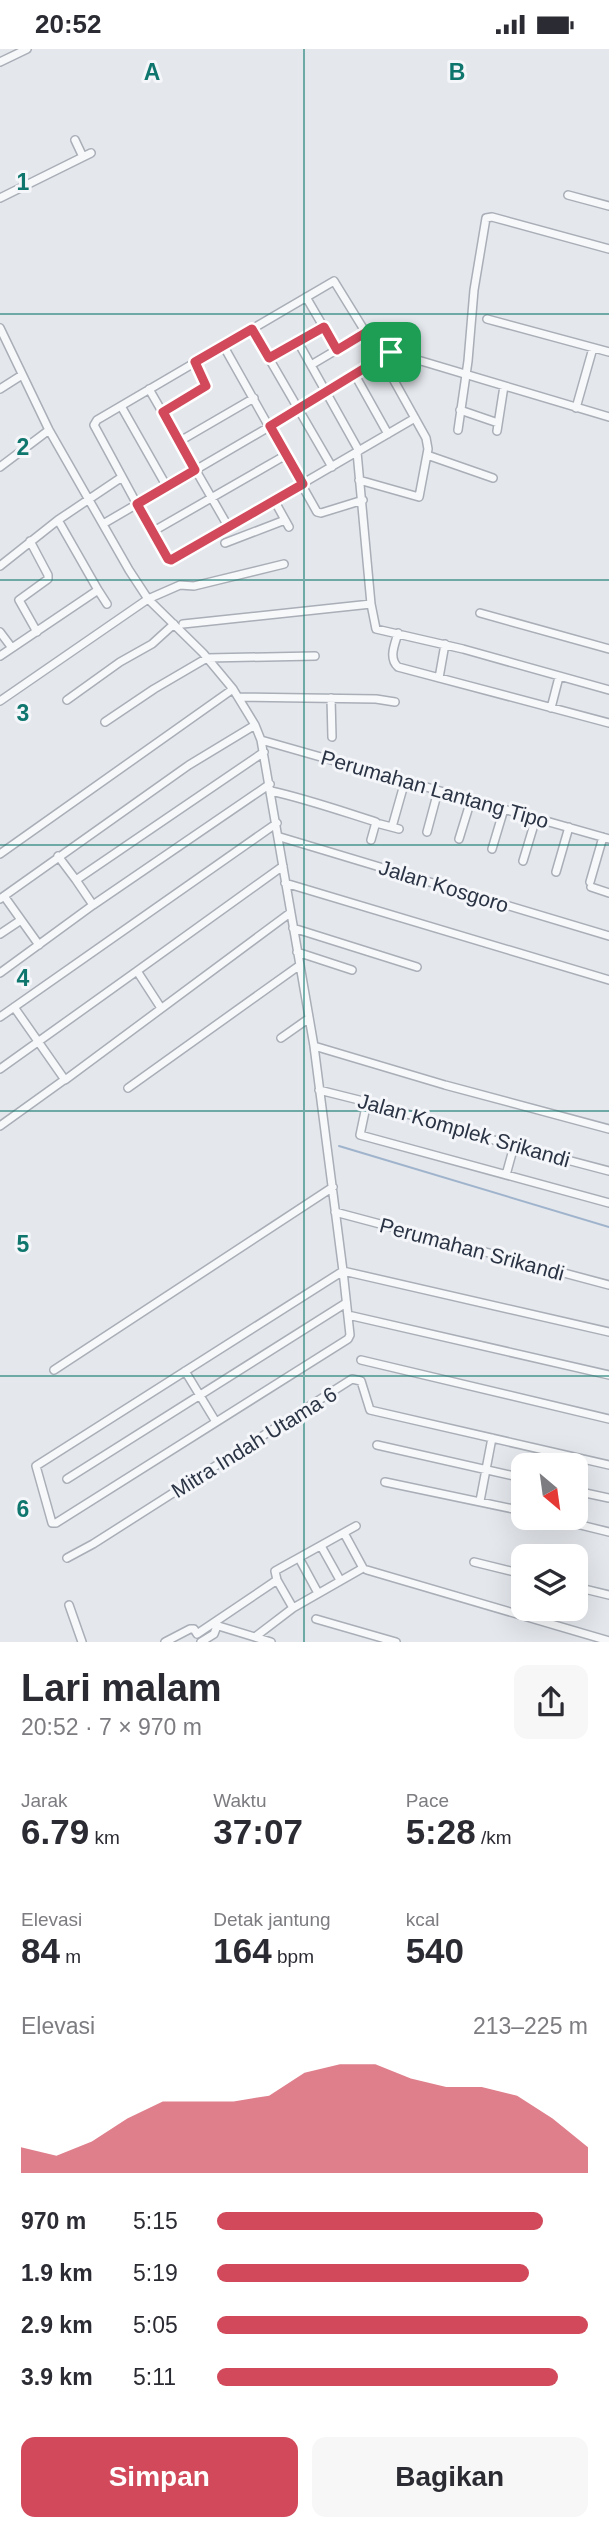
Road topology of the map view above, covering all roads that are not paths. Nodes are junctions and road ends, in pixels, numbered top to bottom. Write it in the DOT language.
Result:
graph roads {
  1 [pos="27,49"];
  2 [pos="0,62"];
  3 [pos="75,140"];
  4 [pos="91,153"];
  5 [pos="83,157"];
  6 [pos="568,195"];
  7 [pos="0,198"];
  8 [pos="609,206"];
  9 [pos="609,249"];
  10 [pos="306,297"];
  11 [pos="487,319"];
  12 [pos="324,327"];
  13 [pos="0,328"];
  14 [pos="252,329"];
  15 [pos="365,333"];
  16 [pos="298,342"];
  17 [pos="373,344"];
  18 [pos="223,345"];
  19 [pos="593,348"];
  20 [pos="337,350"];
  21 [pos="391,352"];
  22 [pos="609,352"];
  23 [pos="269,358"];
  24 [pos="382,359"];
  25 [pos="195,362"];
  26 [pos="311,365"];
  27 [pos="466,374"];
  28 [pos="22,375"];
  29 [pos="355,375"];
  30 [pos="503,386"];
  31 [pos="0,389"];
  32 [pos="149,389"];
  33 [pos="327,393"];
  34 [pos="254,398"];
  35 [pos="121,406"];
  36 [pos="576,408"];
  37 [pos="299,409"];
  38 [pos="460,410"];
  39 [pos="163,412"];
  40 [pos="609,417"];
  41 [pos="415,418"];
  42 [pos="270,426"];
  43 [pos="49,430"];
  44 [pos="458,430"];
  45 [pos="388,434"];
  46 [pos="180,441"];
  47 [pos="358,452"];
  48 [pos="286,455"];
  49 [pos="427,455"];
  50 [pos="0,467"];
  51 [pos="332,467"];
  52 [pos="195,470"];
  53 [pos="122,477"];
  54 [pos="493,478"];
  55 [pos="359,480"];
  56 [pos="303,484"];
  57 [pos="167,487"];
  58 [pos="88,499"];
  59 [pos="212,499"];
  60 [pos="274,500"];
  61 [pos="363,500"];
  62 [pos="137,504"];
  63 [pos="58,520"];
  64 [pos="103,524"];
  65 [pos="229,528"];
  66 [pos="152,532"];
  67 [pos="30,541"];
  68 [pos="225,543"];
  69 [pos="284,564"];
  70 [pos="0,566"];
  71 [pos="98,590"];
  72 [pos="148,599"];
  73 [pos="107,604"];
  74 [pos="372,604"];
  75 [pos="480,613"];
  76 [pos="179,624"];
  77 [pos="0,632"];
  78 [pos="37,632"];
  79 [pos="398,633"];
  80 [pos="445,644"];
  81 [pos="12,648"];
  82 [pos="609,649"];
  83 [pos="0,656"];
  84 [pos="315,656"];
  85 [pos="207,658"];
  86 [pos="559,677"];
  87 [pos="439,678"];
  88 [pos="233,688"];
  89 [pos="609,690"];
  90 [pos="238,697"];
  91 [pos="331,698"];
  92 [pos="67,700"];
  93 [pos="0,701"];
  94 [pos="395,702"];
  95 [pos="551,708"];
  96 [pos="105,722"];
  97 [pos="609,723"];
  98 [pos="255,725"];
  99 [pos="331,737"];
  100 [pos="261,740"];
  101 [pos="264,752"];
  102 [pos="405,781"];
  103 [pos="271,788"];
  104 [pos="439,790"];
  105 [pos="471,800"];
  106 [pos="504,809"];
  107 [pos="536,818"];
  108 [pos="277,823"];
  109 [pos="380,824"];
  110 [pos="569,827"];
  111 [pos="427,832"];
  112 [pos="280,837"];
  113 [pos="606,838"];
  114 [pos="459,839"];
  115 [pos="371,840"];
  116 [pos="492,849"];
  117 [pos="0,854"];
  118 [pos="58,856"];
  119 [pos="523,861"];
  120 [pos="283,866"];
  121 [pos="556,872"];
  122 [pos="76,880"];
  123 [pos="285,883"];
  124 [pos="609,893"];
  125 [pos="2,897"];
  126 [pos="93,905"];
  127 [pos="290,913"];
  128 [pos="21,920"];
  129 [pos="293,928"];
  130 [pos="0,934"];
  131 [pos="609,936"];
  132 [pos="38,945"];
  133 [pos="297,952"];
  134 [pos="300,965"];
  135 [pos="417,967"];
  136 [pos="352,970"];
  137 [pos="137,971"];
  138 [pos="0,973"];
  139 [pos="609,980"];
  140 [pos="14,1007"];
  141 [pos="161,1008"];
  142 [pos="0,1017"];
  143 [pos="308,1020"];
  144 [pos="281,1038"];
  145 [pos="38,1043"];
  146 [pos="314,1046"];
  147 [pos="0,1069"];
  148 [pos="64,1080"];
  149 [pos="128,1088"];
  150 [pos="319,1090"];
  151 [pos="368,1102"];
  152 [pos="0,1125"];
  153 [pos="609,1129"];
  154 [pos="514,1146"];
  155 [pos="609,1171"];
  156 [pos="506,1175"];
  157 [pos="333,1188"];
  158 [pos="609,1203"];
  159 [pos="335,1212"];
  160 [pos="343,1271"];
  161 [pos="609,1285"];
  162 [pos="346,1303"];
  163 [pos="348,1315"];
  164 [pos="609,1332"];
  165 [pos="361,1360"];
  166 [pos="54,1370"];
  167 [pos="184,1371"];
  168 [pos="609,1375"];
  169 [pos="199,1396"];
  170 [pos="609,1419"];
  171 [pos="216,1422"];
  172 [pos="492,1438"];
  173 [pos="377,1445"];
  174 [pos="609,1465"];
  175 [pos="488,1470"];
  176 [pos="511,1476"];
  177 [pos="67,1479"];
  178 [pos="385,1482"];
  179 [pos="588,1493"];
  180 [pos="609,1498"];
  181 [pos="480,1501"];
  182 [pos="511,1508"];
  183 [pos="356,1526"];
  184 [pos="588,1527"];
  185 [pos="344,1532"];
  186 [pos="609,1532"];
  187 [pos="321,1546"];
  188 [pos="67,1558"];
  189 [pos="299,1558"];
  190 [pos="474,1562"];
  191 [pos="367,1570"];
  192 [pos="511,1571"];
  193 [pos="278,1580"];
  194 [pos="340,1580"];
  195 [pos="588,1590"];
  196 [pos="318,1593"];
  197 [pos="609,1595"];
  198 [pos="69,1605"];
  199 [pos="293,1608"];
  200 [pos="316,1619"];
  201 [pos="215,1625"];
  202 [pos="197,1633"];
  203 [pos="258,1638"];
  204 [pos="609,1641"];
  205 [pos="82,1642"];
  206 [pos="165,1642"];
  207 [pos="202,1642"];
  208 [pos="271,1642"];
  209 [pos="396,1642"];
  1 -- 2 [label="street"];
  3 -- 5 [label="street"];
  4 -- 5 [label="street"];
  5 -- 7 [label="street"];
  6 -- 8 [label="street"];
  9 -- 27 [label="street"];
  10 -- 12 [label="street"];
  10 -- 14 [label="street"];
  10 -- 15 [label="street"];
  11 -- 19 [label="street"];
  12 -- 16 [label="street"];
  12 -- 20 [label="street"];
  13 -- 28 [label="street"];
  14 -- 18 [label="street"];
  14 -- 23 [label="street"];
  15 -- 17 [label="street"];
  15 -- 20 [label="street"];
  16 -- 23 [label="street"];
  16 -- 26 [label="street"];
  17 -- 21 [label="street"];
  17 -- 24 [label="street"];
  18 -- 25 [label="street"];
  18 -- 34 [label="street"];
  19 -- 22 [label="street"];
  19 -- 36 [label="street"];
  20 -- 26 [label="street"];
  21 -- 24 [label="street"];
  21 -- 27 [label="street"];
  23 -- 37 [label="street"];
  24 -- 29 [label="street"];
  24 -- 41 [label="street"];
  25 -- 32 [label="street"];
  25 -- 39 [label="street"];
  26 -- 33 [label="street"];
  27 -- 30 [label="street"];
  27 -- 38 [label="street"];
  28 -- 31 [label="street"];
  28 -- 43 [label="street"];
  29 -- 33 [label="street"];
  29 -- 45 [label="street"];
  30 -- 36 [label="street"];
  30 -- 38 [label="street"];
  32 -- 35 [label="street"];
  32 -- 39 [label="street"];
  33 -- 37 [label="street"];
  33 -- 47 [label="street"];
  34 -- 42 [label="street"];
  34 -- 46 [label="street"];
  35 -- 53 [label="street"];
  35 -- 57 [label="street"];
  36 -- 40 [label="street"];
  37 -- 42 [label="street"];
  37 -- 51 [label="street"];
  38 -- 44 [label="street"];
  39 -- 46 [label="street"];
  41 -- 45 [label="street"];
  41 -- 49 [label="street"];
  42 -- 48 [label="street"];
  42 -- 52 [label="street"];
  43 -- 50 [label="street"];
  43 -- 58 [label="street"];
  45 -- 47 [label="street"];
  46 -- 52 [label="street"];
  47 -- 51 [label="street"];
  47 -- 55 [label="street"];
  48 -- 56 [label="street"];
  48 -- 59 [label="street"];
  49 -- 54 [label="street"];
  49 -- 55 [label="street"];
  51 -- 56 [label="street"];
  52 -- 57 [label="street"];
  52 -- 59 [label="street"];
  53 -- 58 [label="street"];
  53 -- 62 [label="street"];
  55 -- 61 [label="street"];
  56 -- 60 [label="street"];
  56 -- 61 [label="street"];
  57 -- 62 [label="street"];
  58 -- 63 [label="street"];
  58 -- 64 [label="street"];
  59 -- 65 [label="street"];
  59 -- 66 [label="street"];
  60 -- 65 [label="street"];
  60 -- 68 [label="street"];
  61 -- 74 [label="street"];
  62 -- 64 [label="street"];
  62 -- 66 [label="street"];
  63 -- 67 [label="street"];
  63 -- 71 [label="street"];
  64 -- 72 [label="street"];
  65 -- 66 [label="street"];
  67 -- 70 [label="street"];
  67 -- 78 [label="street"];
  69 -- 72 [label="street"];
  71 -- 73 [label="street"];
  71 -- 78 [label="street"];
  72 -- 76 [label="street"];
  72 -- 93 [label="street"];
  74 -- 76 [label="street"];
  74 -- 79 [label="street"];
  75 -- 82 [label="street"];
  76 -- 85 [label="street"];
  76 -- 92 [label="street"];
  77 -- 81 [label="street"];
  78 -- 81 [label="street"];
  79 -- 80 [label="street"];
  79 -- 87 [label="street"];
  80 -- 86 [label="street"];
  80 -- 87 [label="street"];
  81 -- 83 [label="street"];
  84 -- 85 [label="street"];
  85 -- 88 [label="street"];
  85 -- 96 [label="street"];
  86 -- 89 [label="street"];
  86 -- 95 [label="street"];
  87 -- 95 [label="street"];
  88 -- 90 [label="street"];
  88 -- 117 [label="street"];
  90 -- 91 [label="street"];
  90 -- 98 [label="street"];
  91 -- 94 [label="street"];
  91 -- 99 [label="street"];
  95 -- 97 [label="street"];
  98 -- 100 [label="street"];
  98 -- 118 [label="street"];
  100 -- 101 [label="street"];
  100 -- 102 [label="street, Perumahan Lantang Tipo"];
  101 -- 103 [label="street"];
  101 -- 122 [label="street"];
  102 -- 104 [label="street, Perumahan Lantang Tipo"];
  102 -- 109 [label="street"];
  103 -- 108 [label="street"];
  103 -- 115 [label="street"];
  103 -- 126 [label="street"];
  104 -- 105 [label="street, Perumahan Lantang Tipo"];
  104 -- 111 [label="street"];
  105 -- 106 [label="street, Perumahan Lantang Tipo"];
  105 -- 114 [label="street"];
  106 -- 107 [label="street, Perumahan Lantang Tipo"];
  106 -- 116 [label="street"];
  107 -- 110 [label="street, Perumahan Lantang Tipo"];
  107 -- 119 [label="street"];
  108 -- 112 [label="street"];
  108 -- 140 [label="street"];
  110 -- 113 [label="street, Perumahan Lantang Tipo"];
  110 -- 121 [label="street"];
  112 -- 120 [label="street"];
  112 -- 131 [label="street, Jalan Kosgoro"];
  113 -- 124 [label="street"];
  118 -- 122 [label="street"];
  118 -- 125 [label="street"];
  120 -- 123 [label="street"];
  120 -- 137 [label="street"];
  122 -- 126 [label="street"];
  123 -- 127 [label="street"];
  123 -- 139 [label="street"];
  125 -- 128 [label="street"];
  126 -- 132 [label="street"];
  127 -- 129 [label="street"];
  127 -- 141 [label="street"];
  128 -- 130 [label="street"];
  128 -- 132 [label="street"];
  129 -- 133 [label="street"];
  129 -- 135 [label="street"];
  132 -- 138 [label="street"];
  133 -- 134 [label="street"];
  133 -- 136 [label="street"];
  134 -- 143 [label="street"];
  134 -- 149 [label="street"];
  137 -- 141 [label="street"];
  137 -- 145 [label="street"];
  140 -- 142 [label="street"];
  140 -- 145 [label="street"];
  141 -- 148 [label="street"];
  143 -- 144 [label="street"];
  143 -- 146 [label="street"];
  145 -- 147 [label="street"];
  145 -- 148 [label="street"];
  146 -- 150 [label="street"];
  146 -- 153 [label="street"];
  148 -- 152 [label="street"];
  150 -- 151 [label="street, Jalan Komplek Srikandi"];
  150 -- 157 [label="street"];
  151 -- 154 [label="street, Jalan Komplek Srikandi"];
  151 -- 156 [label="street"];
  154 -- 155 [label="street, Jalan Komplek Srikandi"];
  154 -- 156 [label="street"];
  156 -- 158 [label="street"];
  157 -- 159 [label="street"];
  157 -- 166 [label="street"];
  159 -- 160 [label="street"];
  159 -- 161 [label="street, Perumahan Srikandi"];
  160 -- 162 [label="street"];
  160 -- 164 [label="street"];
  160 -- 167 [label="street"];
  162 -- 163 [label="street"];
  162 -- 169 [label="street"];
  163 -- 168 [label="street"];
  163 -- 171 [label="street"];
  165 -- 170 [label="street"];
  167 -- 169 [label="street"];
  167 -- 171 [label="street"];
  169 -- 171 [label="street"];
  169 -- 177 [label="street"];
  172 -- 174 [label="street, Mitra Indah Utama 6"];
  172 -- 175 [label="street"];
  172 -- 188 [label="street, Mitra Indah Utama 6"];
  173 -- 175 [label="street"];
  175 -- 176 [label="street"];
  175 -- 181 [label="street"];
  178 -- 181 [label="street"];
  179 -- 180 [label="street"];
  181 -- 182 [label="street"];
  183 -- 185 [label="street"];
  184 -- 186 [label="street"];
  185 -- 187 [label="street"];
  185 -- 194 [label="street"];
  187 -- 189 [label="street"];
  187 -- 194 [label="street"];
  189 -- 193 [label="street"];
  189 -- 196 [label="street"];
  190 -- 192 [label="street"];
  191 -- 204 [label="street"];
  193 -- 199 [label="street"];
  193 -- 201 [label="street"];
  194 -- 196 [label="street"];
  195 -- 197 [label="street"];
  196 -- 199 [label="street"];
  198 -- 205 [label="street"];
  199 -- 203 [label="street"];
  200 -- 209 [label="street"];
  201 -- 202 [label="street"];
  201 -- 203 [label="street"];
  201 -- 207 [label="street"];
  202 -- 206 [label="street"];
  202 -- 207 [label="street"];
  203 -- 208 [label="street"];
}
